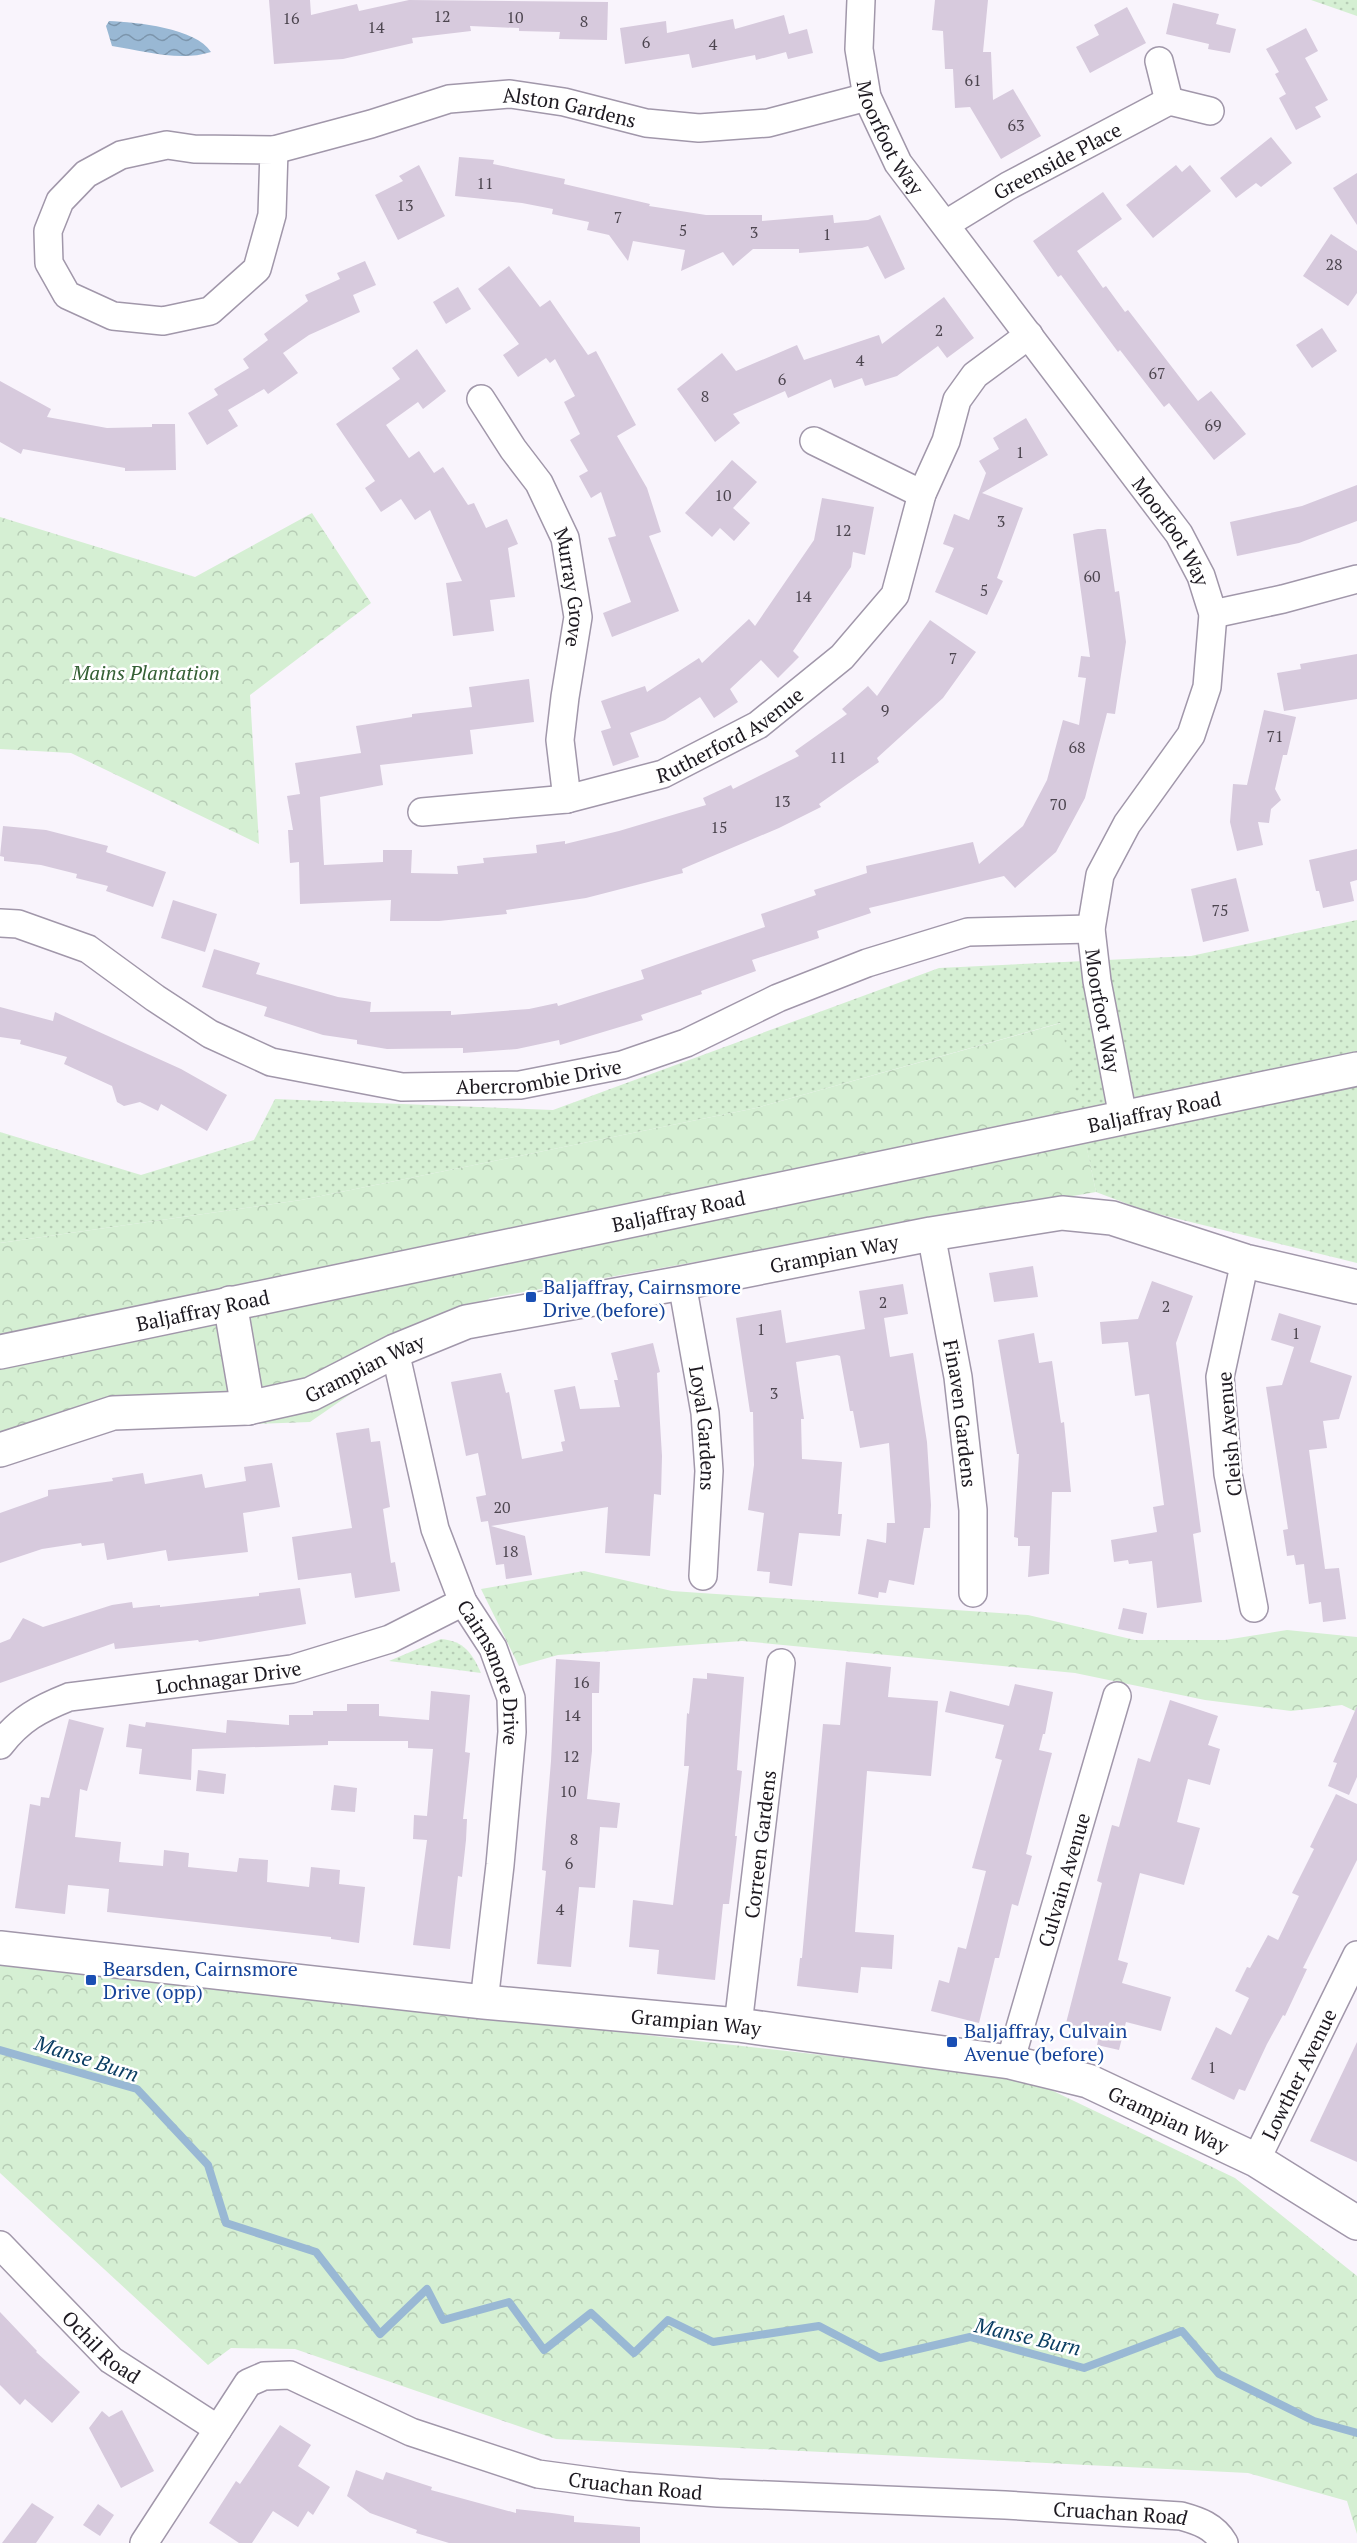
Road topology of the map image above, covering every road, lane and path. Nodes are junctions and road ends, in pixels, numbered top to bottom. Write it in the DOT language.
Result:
graph roads {
  1 [pos="861,0"];
  2 [pos="1159,61"];
  3 [pos="867,97"];
  4 [pos="1169,101"];
  5 [pos="1210,111"];
  6 [pos="274,150"];
  7 [pos="946,224"];
  8 [pos="1029,335"];
  9 [pos="481,399"];
  10 [pos="814,441"];
  11 [pos="922,494"];
  12 [pos="1357,579"];
  13 [pos="1213,614"];
  14 [pos="567,799"];
  15 [pos="422,812"];
  16 [pos="0,923"];
  17 [pos="1091,929"];
  18 [pos="1357,1069"];
  19 [pos="1123,1117"];
  20 [pos="931,1234"];
  21 [pos="1245,1260"];
  22 [pos="682,1283"];
  23 [pos="1357,1287"];
  24 [pos="230,1303"];
  25 [pos="0,1352"];
  26 [pos="395,1352"];
  27 [pos="248,1408"];
  28 [pos="0,1450"];
  29 [pos="703,1576"];
  30 [pos="973,1593"];
  31 [pos="463,1602"];
  32 [pos="1254,1608"];
  33 [pos="781,1663"];
  34 [pos="1117,1696"];
  35 [pos="0,1745"];
  36 [pos="0,1947"];
  37 [pos="1357,1955"];
  38 [pos="484,2002"];
  39 [pos="738,2025"];
  40 [pos="1010,2062"];
  41 [pos="1257,2160"];
  42 [pos="1357,2223"];
  43 [pos="0,2245"];
  44 [pos="218,2429"];
  45 [pos="144,2543"];
  46 [pos="1224,2543"];
  1 -- 3 [label="street, Moorfoot Way"];
  2 -- 4 [label="street"];
  3 -- 6 [label="street, Alston Gardens"];
  3 -- 7 [label="street, Moorfoot Way"];
  4 -- 5 [label="street"];
  4 -- 7 [label="street, Greenside Place"];
  6 -- 6 [label="street, Alston Gardens"];
  7 -- 8 [label="street, Moorfoot Way"];
  8 -- 11 [label="street, Rutherford Avenue"];
  8 -- 13 [label="street, Moorfoot Way"];
  9 -- 14 [label="street, Murray Grove"];
  10 -- 11 [label="street"];
  11 -- 14 [label="street, Rutherford Avenue"];
  12 -- 13 [label="street"];
  13 -- 17 [label="street, Moorfoot Way"];
  14 -- 15 [label="street, Rutherford Avenue"];
  16 -- 17 [label="street, Abercrombie Drive"];
  17 -- 19 [label="street, Moorfoot Way"];
  18 -- 19 [label="street, Baljaffray Road"];
  19 -- 24 [label="street, Baljaffray Road"];
  20 -- 21 [label="street, Grampian Way"];
  20 -- 22 [label="street, Grampian Way"];
  20 -- 30 [label="street, Finaven Gardens"];
  21 -- 23 [label="street, Grampian Way"];
  21 -- 32 [label="street, Cleish Avenue"];
  22 -- 26 [label="street, Grampian Way"];
  22 -- 29 [label="street, Loyal Gardens"];
  24 -- 25 [label="street, Baljaffray Road"];
  24 -- 27 [label="street"];
  26 -- 27 [label="street, Grampian Way"];
  26 -- 31 [label="street, Cairnsmore Drive"];
  27 -- 28 [label="street, Grampian Way"];
  31 -- 35 [label="street, Lochnagar Drive"];
  31 -- 38 [label="street, Cairnsmore Drive"];
  33 -- 39 [label="street, Correen Gardens"];
  34 -- 40 [label="street, Culvain Avenue"];
  36 -- 38 [label="street, Grampian Way"];
  37 -- 41 [label="street, Lowther Avenue"];
  38 -- 39 [label="street, Grampian Way"];
  39 -- 40 [label="street, Grampian Way"];
  40 -- 41 [label="street, Grampian Way"];
  41 -- 42 [label="street, Grampian Way"];
  43 -- 44 [label="street, Ochil Road"];
  44 -- 45 [label="street, Cruachan Road"];
  44 -- 46 [label="street, Cruachan Road"];
}
